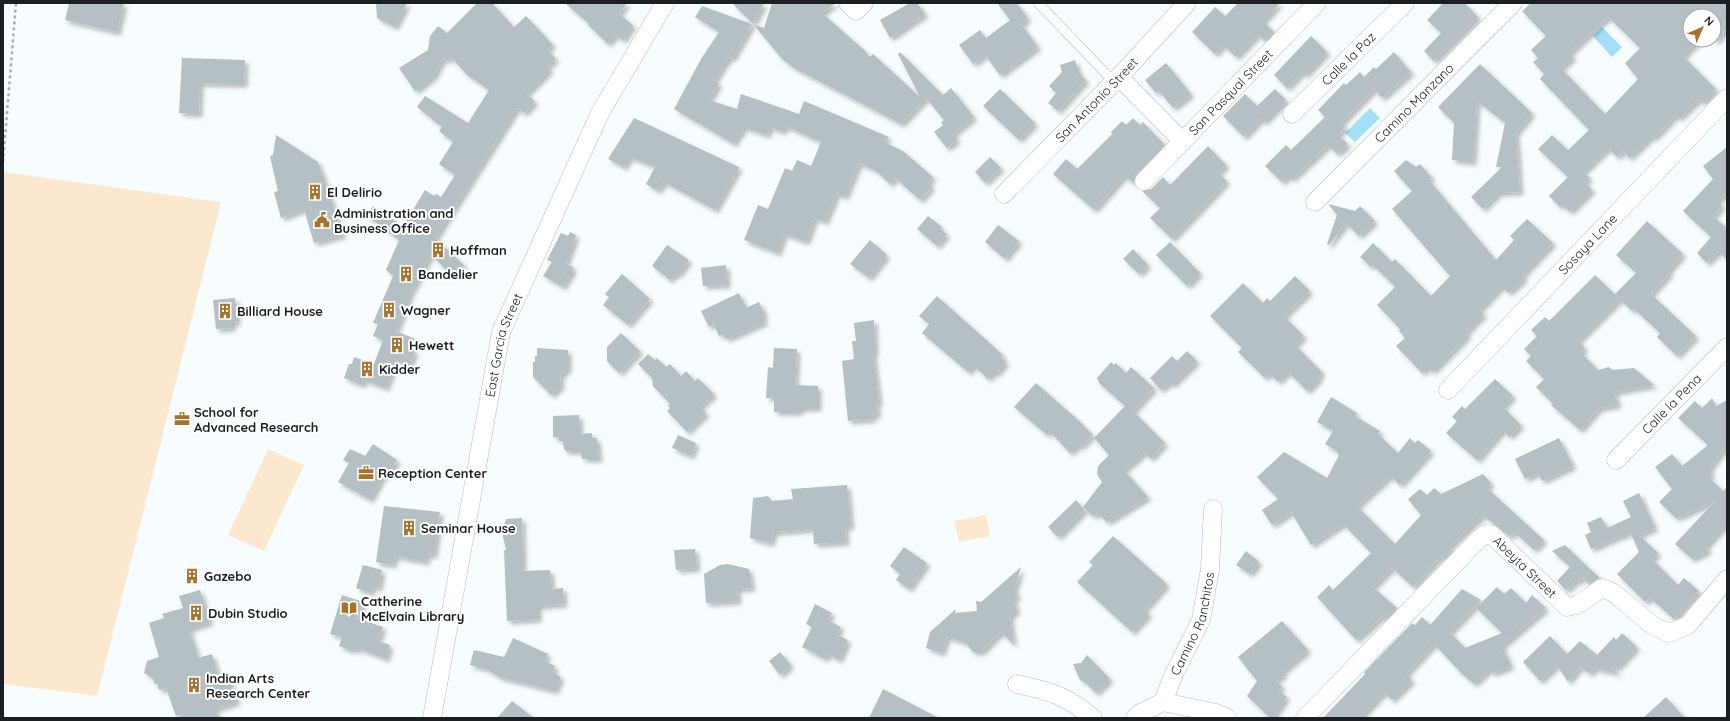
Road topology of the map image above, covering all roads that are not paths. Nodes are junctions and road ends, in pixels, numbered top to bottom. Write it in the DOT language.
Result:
graph roads {
  1 [pos="665,3"];
  2 [pos="848,3"];
  3 [pos="864,3"];
  4 [pos="1038,3"];
  5 [pos="1187,3"];
  6 [pos="1317,3"];
  7 [pos="1405,3"];
  8 [pos="1512,3"];
  9 [pos="1116,80"];
  10 [pos="1725,100"];
  11 [pos="1292,114"];
  12 [pos="1182,141"];
  13 [pos="1144,181"];
  14 [pos="1004,194"];
  15 [pos="1315,202"];
  16 [pos="1727,347"];
  17 [pos="1448,390"];
  18 [pos="1616,460"];
  19 [pos="1213,510"];
  20 [pos="1727,578"];
  21 [pos="1017,684"];
  22 [pos="1163,702"];
  23 [pos="432,718"];
  24 [pos="1093,718"];
  25 [pos="1135,718"];
  26 [pos="1227,718"];
  27 [pos="1305,718"];
  1 -- 23 [label="street, East Garcia Street"];
  2 -- 3 [label="street"];
  4 -- 9 [label="lane"];
  5 -- 9 [label="street, San Antonio Street"];
  6 -- 12 [label="street, San Pasqual Street"];
  7 -- 11 [label="street, Calle la Paz"];
  8 -- 15 [label="street, Camino Manzano"];
  9 -- 12 [label="street"];
  9 -- 14 [label="street, San Antonio Street"];
  10 -- 17 [label="street, Sosaya Lane"];
  12 -- 13 [label="street, San Pasqual Street"];
  16 -- 18 [label="street, Calle la Pena"];
  19 -- 22 [label="street, Camino Ranchitos"];
  20 -- 27 [label="street, Abeyta Street"];
  21 -- 24 [label="street"];
  22 -- 25 [label="street"];
  22 -- 26 [label="street"];
}
